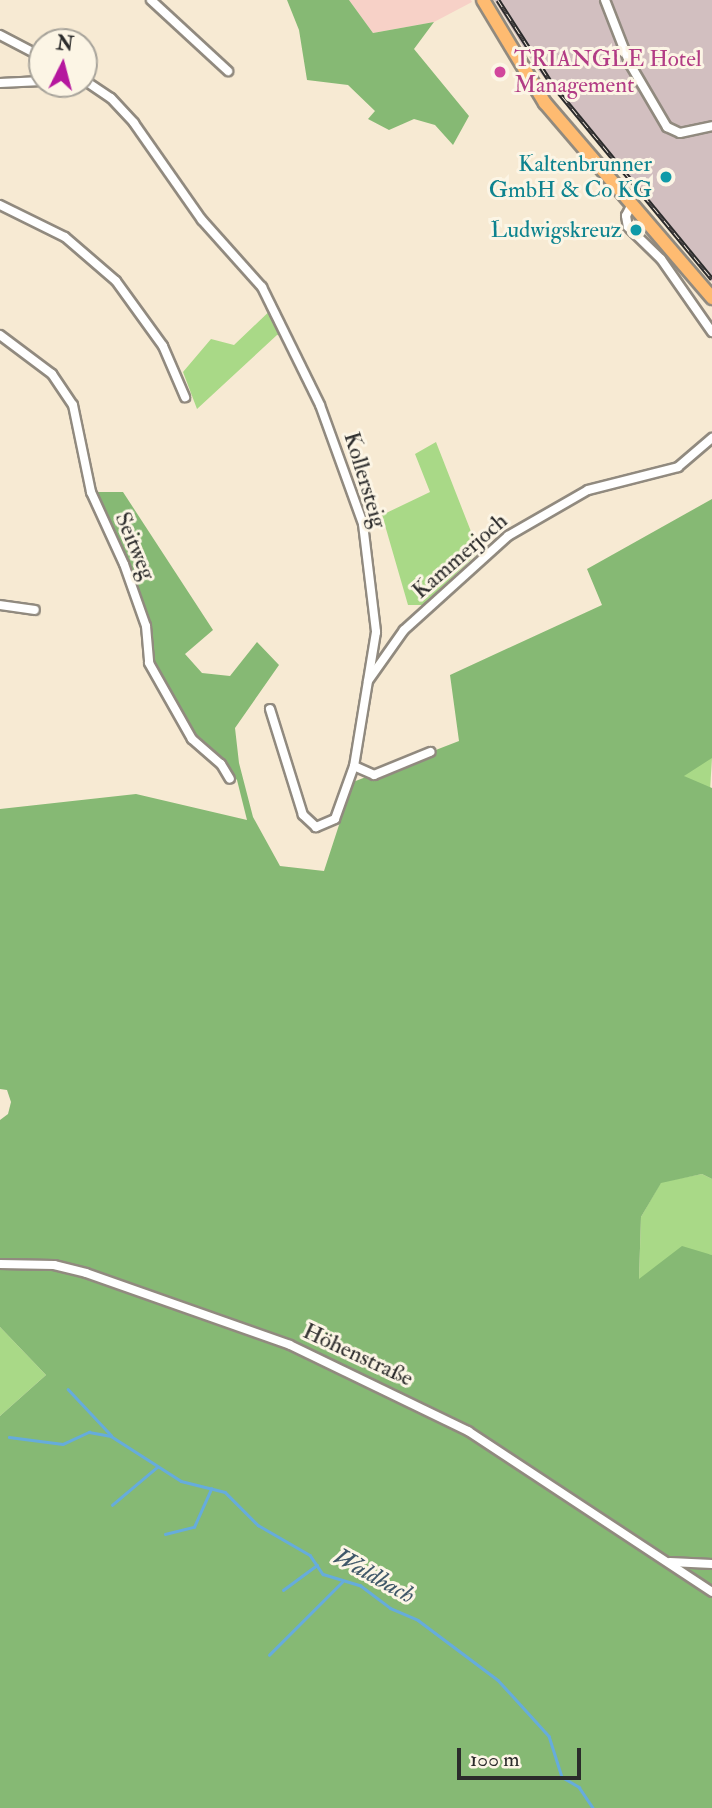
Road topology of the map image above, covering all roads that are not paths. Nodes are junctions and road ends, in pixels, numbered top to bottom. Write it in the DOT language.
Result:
graph roads {
  1 [pos="151,0"];
  2 [pos="483,0"];
  3 [pos="605,0"];
  4 [pos="0,35"];
  5 [pos="28,50"];
  6 [pos="228,71"];
  7 [pos="28,82"];
  8 [pos="0,83"];
  9 [pos="98,89"];
  10 [pos="712,126"];
  11 [pos="632,204"];
  12 [pos="0,205"];
  13 [pos="712,298"];
  14 [pos="712,332"];
  15 [pos="0,335"];
  16 [pos="185,397"];
  17 [pos="712,438"];
  18 [pos="0,605"];
  19 [pos="35,610"];
  20 [pos="368,681"];
  21 [pos="270,709"];
  22 [pos="430,752"];
  23 [pos="354,766"];
  24 [pos="230,779"];
  25 [pos="0,1264"];
  26 [pos="667,1561"];
  27 [pos="712,1564"];
  28 [pos="712,1592"];
  1 -- 6 [label="street"];
  2 -- 11 [label="main road"];
  3 -- 10 [label="street"];
  4 -- 5 [label="street"];
  7 -- 8 [label="street"];
  9 -- 20 [label="street, Kollersteig"];
  11 -- 13 [label="main road"];
  11 -- 14 [label="street"];
  12 -- 16 [label="street"];
  15 -- 24 [label="street, Seitweg"];
  17 -- 20 [label="street, Kammerjoch"];
  18 -- 19 [label="street"];
  20 -- 23 [label="street, Kollersteig"];
  21 -- 23 [label="street, Kollersteig"];
  22 -- 23 [label="street"];
  25 -- 26 [label="street, Höhenstraße"];
  26 -- 27 [label="street, Höhenstraße"];
  26 -- 28 [label="street, Höhenstraße"];
}
